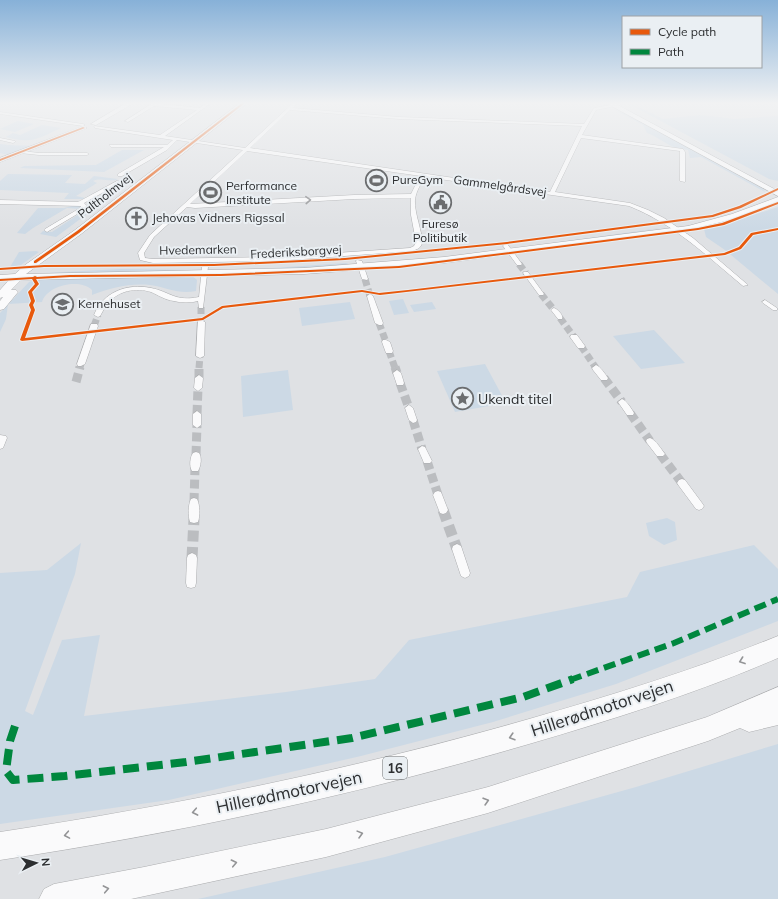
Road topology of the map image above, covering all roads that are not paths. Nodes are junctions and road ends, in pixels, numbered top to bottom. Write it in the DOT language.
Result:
graph roads {
  1 [pos="39,145"];
  2 [pos="190,145"];
  3 [pos="220,145"];
  4 [pos="250,145"];
  5 [pos="575,145"];
  6 [pos="644,145"];
  7 [pos="688,145"];
  8 [pos="690,145"];
  9 [pos="111,146"];
  10 [pos="168,146"];
  11 [pos="246,149"];
  12 [pos="22,152"];
  13 [pos="87,154"];
  14 [pos="0,160"];
  15 [pos="120,175"];
  16 [pos="424,175"];
  17 [pos="683,181"];
  18 [pos="119,182"];
  19 [pos="552,193"];
  20 [pos="778,193"];
  21 [pos="412,196"];
  22 [pos="0,202"];
  23 [pos="80,203"];
  24 [pos="185,206"];
  25 [pos="673,227"];
  26 [pos="47,230"];
  27 [pos="74,234"];
  28 [pos="508,249"];
  29 [pos="360,264"];
  30 [pos="519,264"];
  31 [pos="36,269"];
  32 [pos="204,271"];
  33 [pos="0,272"];
  34 [pos="27,273"];
  35 [pos="526,273"];
  36 [pos="17,277"];
  37 [pos="0,278"];
  38 [pos="365,280"];
  39 [pos="745,285"];
  40 [pos="541,294"];
  41 [pos="0,295"];
  42 [pos="370,296"];
  43 [pos="202,298"];
  44 [pos="765,302"];
  45 [pos="0,307"];
  46 [pos="201,307"];
  47 [pos="775,309"];
  48 [pos="554,310"];
  49 [pos="98,315"];
  50 [pos="560,318"];
  51 [pos="201,322"];
  52 [pos="379,323"];
  53 [pos="94,326"];
  54 [pos="574,337"];
  55 [pos="386,342"];
  56 [pos="580,346"];
  57 [pos="389,351"];
  58 [pos="200,356"];
  59 [pos="81,364"];
  60 [pos="596,368"];
  61 [pos="397,373"];
  62 [pos="199,378"];
  63 [pos="604,378"];
  64 [pos="400,383"];
  65 [pos="198,388"];
  66 [pos="622,402"];
  67 [pos="409,408"];
  68 [pos="630,413"];
  69 [pos="197,414"];
  70 [pos="412,420"];
  71 [pos="197,426"];
  72 [pos="650,441"];
  73 [pos="422,449"];
  74 [pos="660,454"];
  75 [pos="196,455"];
  76 [pos="427,461"];
  77 [pos="195,468"];
  78 [pos="682,483"];
  79 [pos="438,495"];
  80 [pos="194,502"];
  81 [pos="699,506"];
  82 [pos="443,510"];
  83 [pos="194,519"];
  84 [pos="457,549"];
  85 [pos="192,558"];
  86 [pos="465,573"];
  87 [pos="191,583"];
  88 [pos="778,648"];
  89 [pos="778,699"];
  90 [pos="778,713"];
  91 [pos="708,729"];
  92 [pos="0,846"];
  93 [pos="54,899"];
  1 -- 12 [label="street"];
  2 -- 27 [label="street, Paltholmvej"];
  3 -- 11 [label="street, Gammelgårdsvej"];
  4 -- 11 [label="street"];
  5 -- 19 [label="street"];
  6 -- 17 [label="street"];
  7 -- 20 [label="street"];
  8 -- 20 [label="street"];
  9 -- 10 [label="street"];
  10 -- 15 [label="street"];
  11 -- 16 [label="street, Gammelgårdsvej"];
  11 -- 24 [label="street"];
  12 -- 13 [label="street"];
  12 -- 14 [label="street"];
  16 -- 19 [label="street, Gammelgårdsvej"];
  16 -- 21 [label="street"];
  18 -- 23 [label="street"];
  19 -- 25 [label="street, Gammelgårdsvej"];
  20 -- 25 [label="street, Frederiksborgvej"];
  24 -- 21 [label="street, one-way"];
  21 -- 24 [label="street, Hvedemarken"];
  22 -- 23 [label="street"];
  23 -- 26 [label="street"];
  25 -- 28 [label="street, Frederiksborgvej"];
  25 -- 39 [label="street, Gammelgårdsvej"];
  27 -- 31 [label="street, Paltholmvej"];
  27 -- 34 [label="street, Paltholmvej"];
  28 -- 29 [label="street, Frederiksborgvej"];
  28 -- 30 [label="street"];
  29 -- 32 [label="street, Frederiksborgvej"];
  29 -- 38 [label="street"];
  31 -- 32 [label="street, Frederiksborgvej"];
  31 -- 34 [label="street, Frederiksborgvej"];
  32 -- 34 [label="street, Frederiksborgvej"];
  32 -- 43 [label="street"];
  33 -- 34 [label="street, Frederiksborgvej"];
  34 -- 36 [label="street, Frederiksborgvej"];
  34 -- 45 [label="street, Paltholmvej"];
  35 -- 40 [label="street"];
  36 -- 37 [label="street, Frederiksborgvej"];
  36 -- 41 [label="street"];
  42 -- 52 [label="street"];
  43 -- 46 [label="street"];
  43 -- 49 [label="street"];
  44 -- 47 [label="street"];
  48 -- 50 [label="street"];
  51 -- 58 [label="street"];
  53 -- 59 [label="street"];
  54 -- 56 [label="street"];
  55 -- 57 [label="street"];
  60 -- 63 [label="street"];
  61 -- 64 [label="street"];
  62 -- 65 [label="street"];
  66 -- 68 [label="street"];
  67 -- 70 [label="street"];
  69 -- 71 [label="street"];
  72 -- 74 [label="street"];
  73 -- 76 [label="street"];
  75 -- 77 [label="street"];
  78 -- 81 [label="street"];
  79 -- 82 [label="street"];
  80 -- 83 [label="street"];
  84 -- 86 [label="street"];
  85 -- 87 [label="street"];
  88 -- 92 [label="highway, Hillerødmotorvejen / 16, one-way"];
  89 -- 91 [label="highway"];
  90 -- 91 [label="highway"];
  93 -- 91 [label="highway, one-way"];
}
